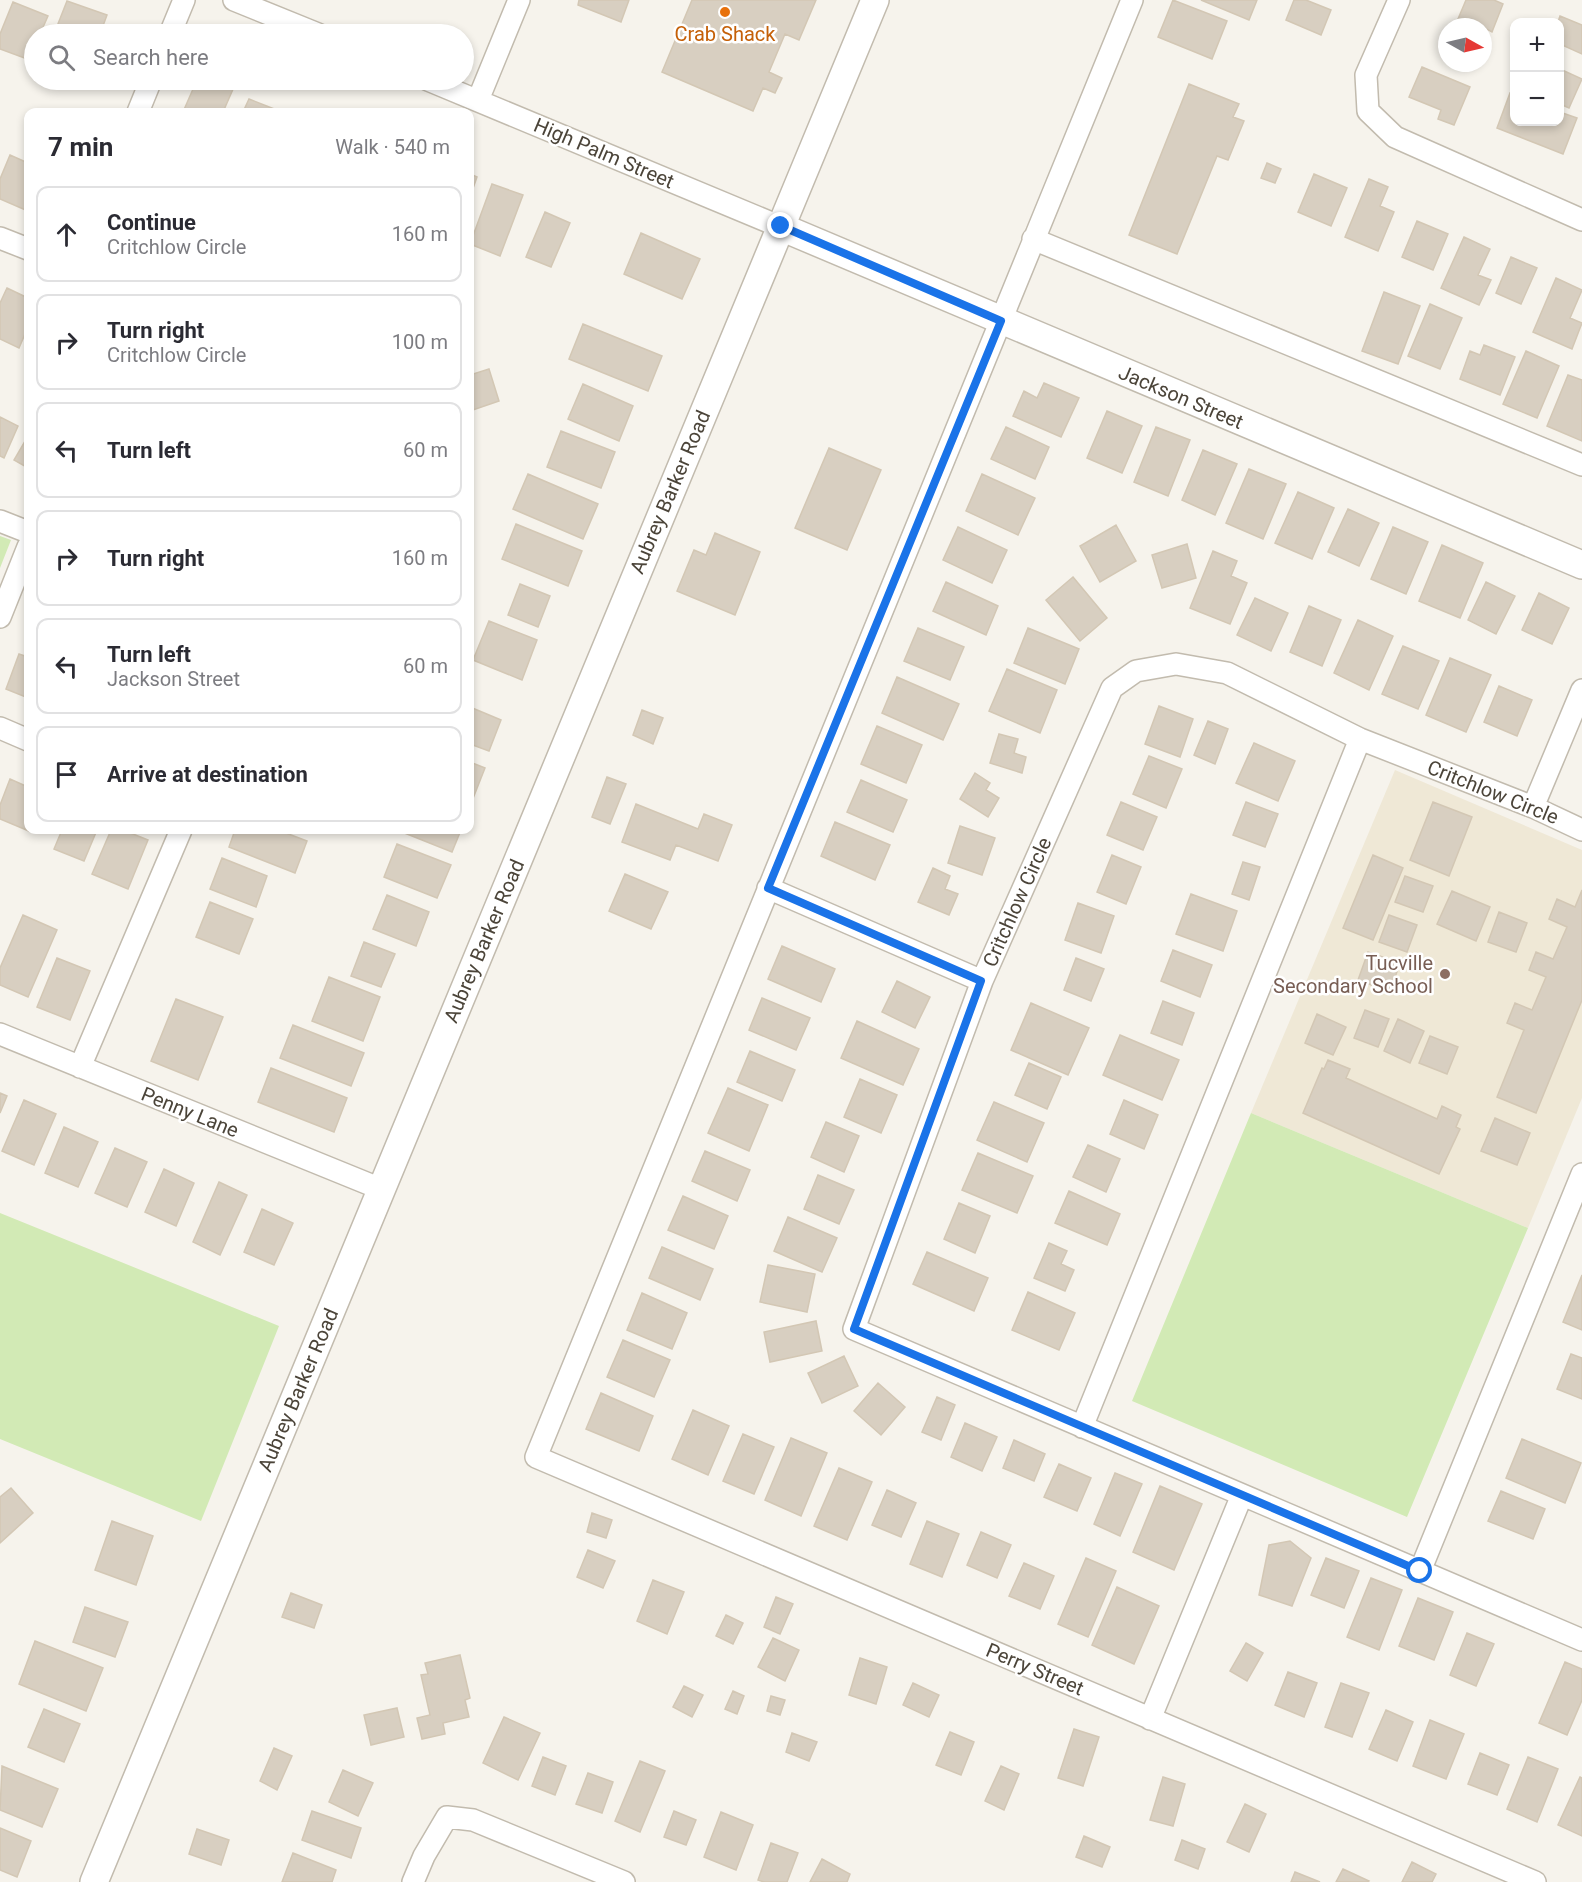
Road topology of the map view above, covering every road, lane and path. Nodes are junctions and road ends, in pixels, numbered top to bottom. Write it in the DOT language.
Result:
graph roads {
  1 [pos="184,0"];
  2 [pos="234,0"];
  3 [pos="519,0"];
  4 [pos="875,0"];
  5 [pos="1132,0"];
  6 [pos="1399,0"];
  7 [pos="174,24"];
  8 [pos="293,24"];
  9 [pos="148,90"];
  10 [pos="453,90"];
  11 [pos="478,100"];
  12 [pos="140,108"];
  13 [pos="1581,215"];
  14 [pos="781,226"];
  15 [pos="0,238"];
  16 [pos="1033,239"];
  17 [pos="24,247"];
  18 [pos="1001,321"];
  19 [pos="1582,465"];
  20 [pos="0,521"];
  21 [pos="24,530"];
  22 [pos="24,557"];
  23 [pos="1582,565"];
  24 [pos="0,617"];
  25 [pos="1582,690"];
  26 [pos="0,728"];
  27 [pos="24,738"];
  28 [pos="1359,739"];
  29 [pos="1533,807"];
  30 [pos="1582,830"];
  31 [pos="179,834"];
  32 [pos="768,888"];
  33 [pos="981,981"];
  34 [pos="0,1034"];
  35 [pos="80,1068"];
  36 [pos="1582,1174"];
  37 [pos="381,1189"];
  38 [pos="1082,1427"];
  39 [pos="1242,1495"];
  40 [pos="1420,1571"];
  41 [pos="1582,1640"];
  42 [pos="1150,1719"];
  43 [pos="94,1882"];
  44 [pos="412,1882"];
  45 [pos="624,1882"];
  46 [pos="1535,1882"];
  1 -- 7 [label="street"];
  2 -- 8 [label="street"];
  3 -- 11 [label="street"];
  4 -- 14 [label="street, Aubrey Barker Road"];
  5 -- 16 [label="street"];
  6 -- 13 [label="street"];
  9 -- 12 [label="street"];
  10 -- 11 [label="street, High Palm Street"];
  11 -- 14 [label="street, High Palm Street"];
  14 -- 18 [label="street, Jackson Street"];
  14 -- 37 [label="street, Aubrey Barker Road"];
  15 -- 17 [label="street"];
  16 -- 18 [label="street"];
  16 -- 19 [label="street"];
  18 -- 23 [label="street, Jackson Street"];
  18 -- 32 [label="street"];
  20 -- 21 [label="street"];
  22 -- 24 [label="street"];
  25 -- 29 [label="street"];
  26 -- 27 [label="street"];
  28 -- 29 [label="street, Critchlow Circle"];
  28 -- 33 [label="street, Critchlow Circle"];
  28 -- 38 [label="street"];
  29 -- 30 [label="street, Critchlow Circle"];
  31 -- 35 [label="street"];
  32 -- 33 [label="street"];
  32 -- 42 [label="street, Perry Street"];
  33 -- 38 [label="street, Critchlow Circle"];
  34 -- 35 [label="street, Penny Lane"];
  35 -- 37 [label="street, Penny Lane"];
  36 -- 40 [label="street"];
  37 -- 43 [label="street, Aubrey Barker Road"];
  38 -- 39 [label="street, Critchlow Circle"];
  39 -- 40 [label="street, Critchlow Circle"];
  39 -- 42 [label="street"];
  40 -- 41 [label="street, Critchlow Circle"];
  42 -- 46 [label="street, Perry Street"];
  44 -- 45 [label="street"];
}
